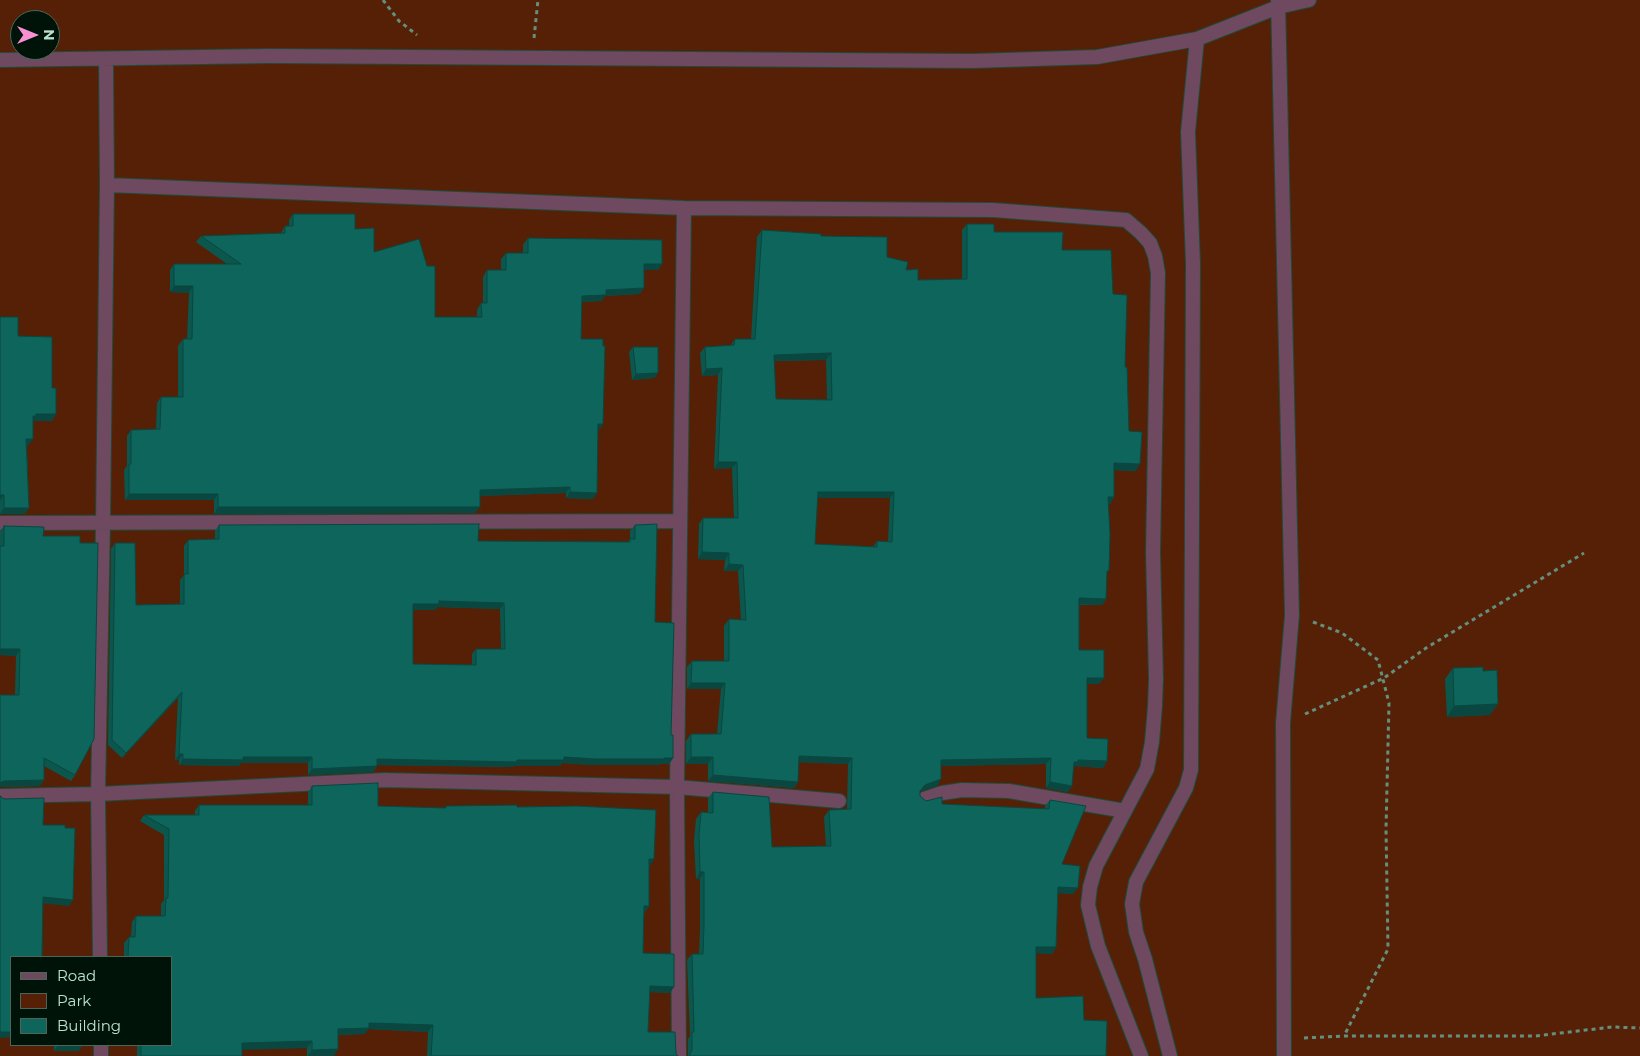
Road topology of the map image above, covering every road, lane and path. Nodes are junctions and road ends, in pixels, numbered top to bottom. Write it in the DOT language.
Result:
graph roads {
  1 [pos="383,0"];
  2 [pos="538,0"];
  3 [pos="1309,0"];
  4 [pos="1278,4"];
  5 [pos="1197,40"];
  6 [pos="448,58"];
  7 [pos="532,59"];
  8 [pos="0,60"];
  9 [pos="106,60"];
  10 [pos="107,185"];
  11 [pos="684,208"];
  12 [pos="680,521"];
  13 [pos="0,523"];
  14 [pos="104,523"];
  15 [pos="1584,553"];
  16 [pos="1292,615"];
  17 [pos="1384,678"];
  18 [pos="1284,723"];
  19 [pos="677,787"];
  20 [pos="98,794"];
  21 [pos="0,796"];
  22 [pos="924,799"];
  23 [pos="839,801"];
  24 [pos="1125,810"];
  25 [pos="100,956"];
  26 [pos="1640,1028"];
  27 [pos="1344,1036"];
  28 [pos="1285,1040"];
  29 [pos="679,1056"];
  30 [pos="1141,1056"];
  31 [pos="1170,1056"];
  32 [pos="1284,1056"];
  1 -- 6 [label="path"];
  2 -- 7 [label="path"];
  3 -- 4 [label="street"];
  4 -- 5 [label="street"];
  4 -- 16 [label="street"];
  5 -- 7 [label="street"];
  5 -- 31 [label="street"];
  6 -- 7 [label="street"];
  6 -- 9 [label="street"];
  8 -- 9 [label="street"];
  9 -- 10 [label="street"];
  10 -- 11 [label="street"];
  10 -- 14 [label="street"];
  11 -- 12 [label="street"];
  11 -- 24 [label="street"];
  12 -- 14 [label="street"];
  12 -- 19 [label="street"];
  13 -- 14 [label="street"];
  14 -- 20 [label="street"];
  15 -- 17 [label="path"];
  16 -- 17 [label="path"];
  16 -- 18 [label="street"];
  17 -- 18 [label="path"];
  17 -- 27 [label="path"];
  18 -- 28 [label="street"];
  19 -- 20 [label="street"];
  19 -- 23 [label="street"];
  19 -- 29 [label="street"];
  20 -- 21 [label="street"];
  20 -- 25 [label="street"];
  22 -- 24 [label="street"];
  24 -- 30 [label="street"];
  26 -- 27 [label="path"];
  27 -- 28 [label="path"];
  28 -- 32 [label="street"];
}
